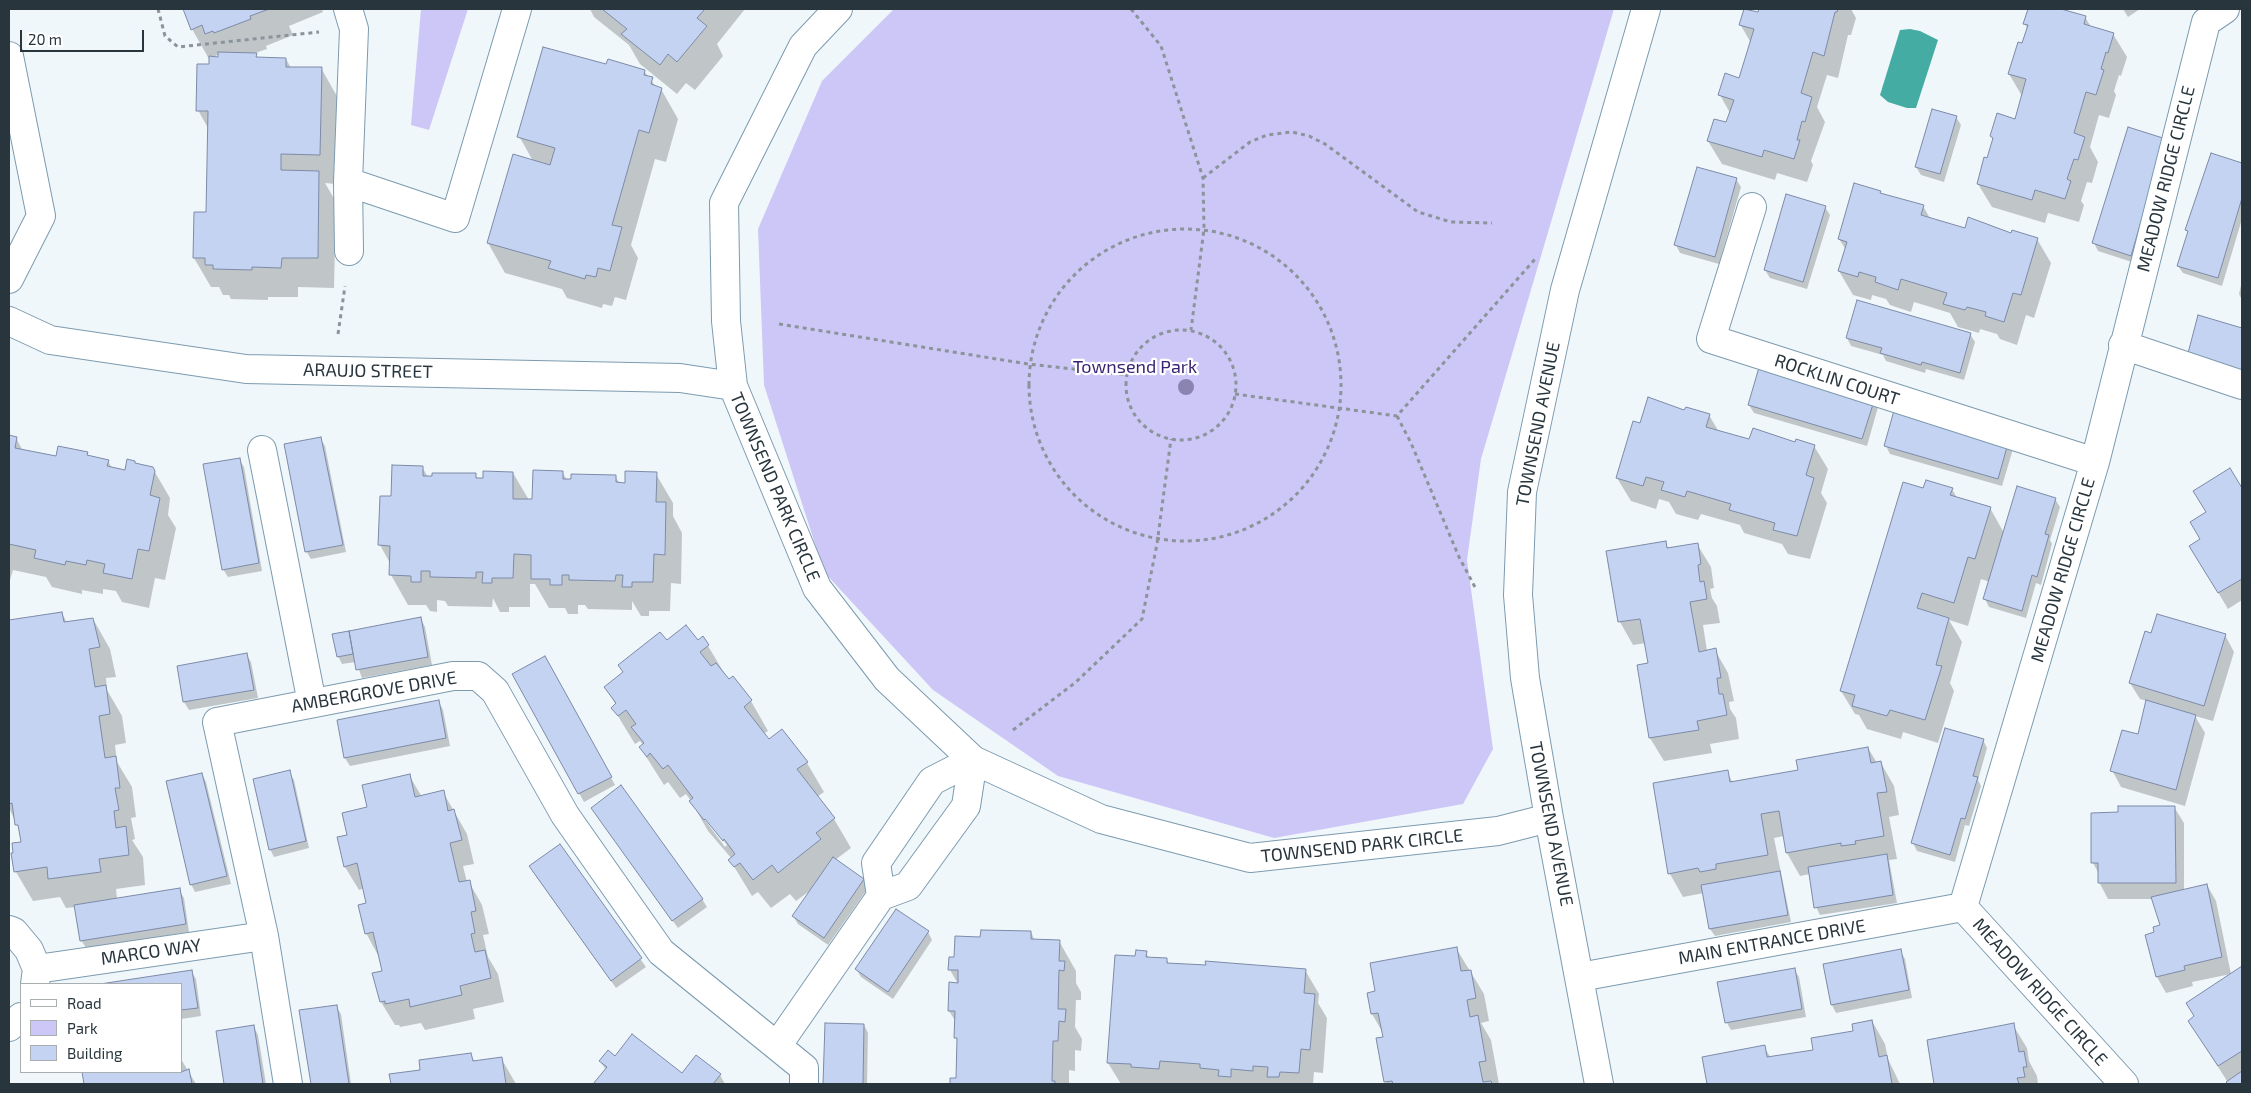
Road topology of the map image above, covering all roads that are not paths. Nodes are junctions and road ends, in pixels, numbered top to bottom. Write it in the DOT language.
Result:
graph roads {
  1 [pos="517,9"];
  2 [pos="838,9"];
  3 [pos="1646,9"];
  4 [pos="2209,13"];
  5 [pos="351,19"];
  6 [pos="9,56"];
  7 [pos="17,136"];
  8 [pos="348,182"];
  9 [pos="1752,207"];
  10 [pos="349,251"];
  11 [pos="9,279"];
  12 [pos="9,320"];
  13 [pos="2123,345"];
  14 [pos="2242,385"];
  15 [pos="733,386"];
  16 [pos="262,450"];
  17 [pos="2095,462"];
  18 [pos="312,703"];
  19 [pos="973,760"];
  20 [pos="1549,818"];
  21 [pos="881,896"];
  22 [pos="1963,907"];
  23 [pos="9,930"];
  24 [pos="264,936"];
  25 [pos="36,977"];
  26 [pos="1580,977"];
  27 [pos="20,1018"];
  28 [pos="9,1027"];
  29 [pos="777,1046"];
  30 [pos="288,1084"];
  31 [pos="804,1084"];
  32 [pos="1599,1084"];
  33 [pos="2124,1084"];
  1 -- 8 [label="street"];
  2 -- 15 [label="street, TOWNSEND PARK CIRCLE"];
  3 -- 20 [label="street, TOWNSEND AVENUE"];
  4 -- 13 [label="street, MEADOW RIDGE CIRCLE"];
  5 -- 8 [label="street"];
  6 -- 7 [label="street"];
  7 -- 11 [label="street"];
  8 -- 10 [label="street"];
  9 -- 17 [label="street, ROCKLIN COURT"];
  12 -- 15 [label="street, ARAUJO STREET"];
  13 -- 14 [label="street"];
  13 -- 17 [label="street, MEADOW RIDGE CIRCLE"];
  15 -- 19 [label="street, TOWNSEND PARK CIRCLE"];
  16 -- 18 [label="street"];
  17 -- 22 [label="street, MEADOW RIDGE CIRCLE"];
  18 -- 24 [label="street, AMBERGROVE DRIVE"];
  18 -- 29 [label="street, AMBERGROVE DRIVE"];
  19 -- 20 [label="street, TOWNSEND PARK CIRCLE"];
  19 -- 21 [label="street"];
  19 -- 21 [label="street"];
  20 -- 26 [label="street, TOWNSEND AVENUE"];
  21 -- 29 [label="street"];
  22 -- 26 [label="street, MAIN ENTRANCE DRIVE"];
  22 -- 33 [label="street, MEADOW RIDGE CIRCLE"];
  23 -- 25 [label="street"];
  24 -- 25 [label="street, MARCO WAY"];
  24 -- 30 [label="street, AMBERGROVE DRIVE"];
  26 -- 32 [label="street, TOWNSEND AVENUE"];
  27 -- 28 [label="street"];
  29 -- 31 [label="street, AMBERGROVE DRIVE"];
}
